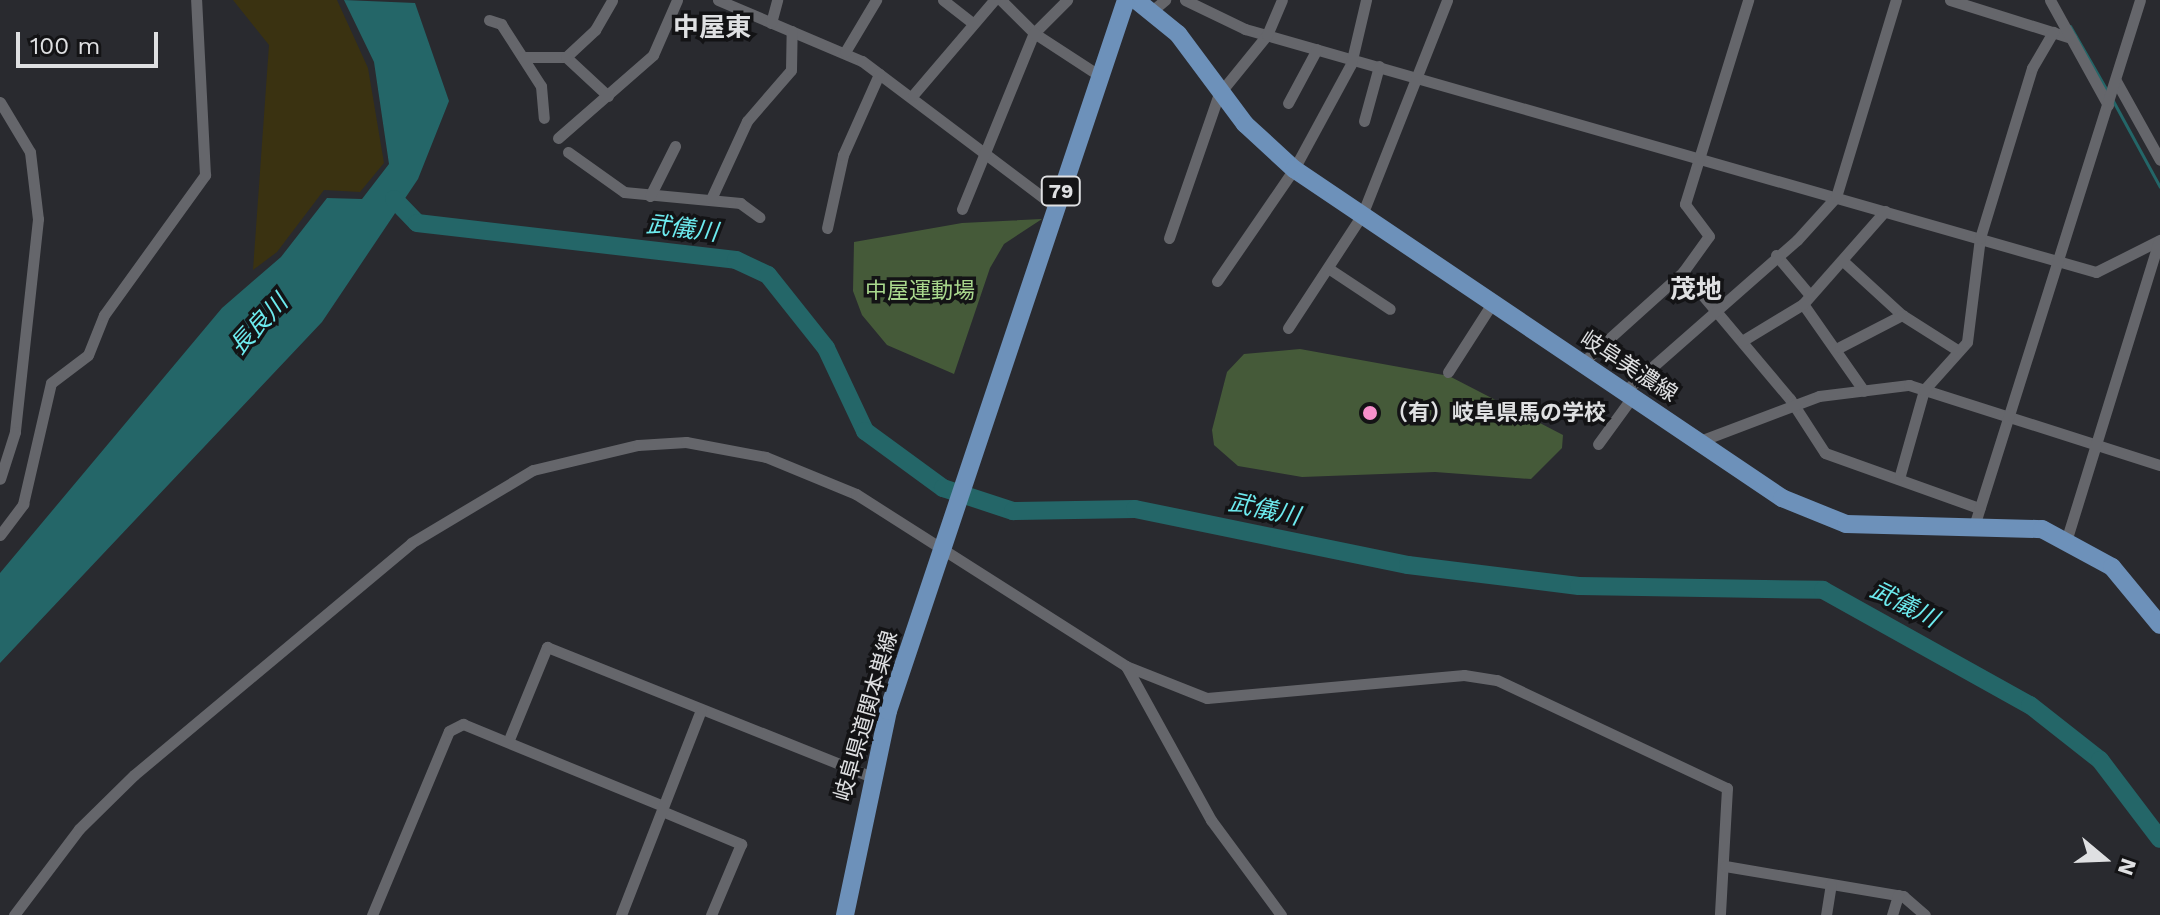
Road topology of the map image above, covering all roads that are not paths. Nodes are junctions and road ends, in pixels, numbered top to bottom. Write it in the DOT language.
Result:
graph roads {
  1 [pos="196,0"];
  2 [pos="612,0"];
  3 [pos="677,0"];
  4 [pos="718,0"];
  5 [pos="777,0"];
  6 [pos="876,0"];
  7 [pos="943,0"];
  8 [pos="994,0"];
  9 [pos="1001,0"];
  10 [pos="1067,0"];
  11 [pos="1126,0"];
  12 [pos="1136,0"];
  13 [pos="1185,0"];
  14 [pos="1282,0"];
  15 [pos="1366,0"];
  16 [pos="1447,0"];
  17 [pos="1748,0"];
  18 [pos="1896,0"];
  19 [pos="1950,0"];
  20 [pos="2140,0"];
  21 [pos="2052,1"];
  22 [pos="1159,5"];
  23 [pos="489,20"];
  24 [pos="771,23"];
  25 [pos="972,23"];
  26 [pos="792,31"];
  27 [pos="2053,32"];
  28 [pos="1034,33"];
  29 [pos="1267,35"];
  30 [pos="2071,38"];
  31 [pos="1317,49"];
  32 [pos="845,52"];
  33 [pos="523,57"];
  34 [pos="566,57"];
  35 [pos="1352,59"];
  36 [pos="1379,66"];
  37 [pos="879,74"];
  38 [pos="1100,76"];
  39 [pos="1416,78"];
  40 [pos="1219,94"];
  41 [pos="2111,94"];
  42 [pos="913,95"];
  43 [pos="608,96"];
  44 [pos="0,102"];
  45 [pos="1288,103"];
  46 [pos="544,118"];
  47 [pos="1364,121"];
  48 [pos="558,138"];
  49 [pos="675,146"];
  50 [pos="568,152"];
  51 [pos="981,153"];
  52 [pos="1701,159"];
  53 [pos="2160,160"];
  54 [pos="1294,169"];
  55 [pos="650,196"];
  56 [pos="1836,197"];
  57 [pos="711,199"];
  58 [pos="1056,207"];
  59 [pos="962,209"];
  60 [pos="1885,211"];
  61 [pos="1362,215"];
  62 [pos="759,217"];
  63 [pos="827,228"];
  64 [pos="1169,238"];
  65 [pos="1980,238"];
  66 [pos="2160,241"];
  67 [pos="1776,255"];
  68 [pos="2058,260"];
  69 [pos="1843,261"];
  70 [pos="1328,268"];
  71 [pos="1683,272"];
  72 [pos="1217,281"];
  73 [pos="1806,299"];
  74 [pos="1491,305"];
  75 [pos="1390,309"];
  76 [pos="1716,310"];
  77 [pos="1902,315"];
  78 [pos="1288,328"];
  79 [pos="1742,341"];
  80 [pos="1840,347"];
  81 [pos="1959,351"];
  82 [pos="1582,363"];
  83 [pos="1448,372"];
  84 [pos="1924,390"];
  85 [pos="1864,391"];
  86 [pos="1629,394"];
  87 [pos="1792,405"];
  88 [pos="2008,417"];
  89 [pos="1700,441"];
  90 [pos="1598,444"];
  91 [pos="2096,445"];
  92 [pos="2160,465"];
  93 [pos="1900,475"];
  94 [pos="0,479"];
  95 [pos="1977,515"];
  96 [pos="0,535"];
  97 [pos="945,538"];
  98 [pos="2067,538"];
  99 [pos="2160,625"];
  100 [pos="1126,666"];
  101 [pos="701,710"];
  102 [pos="508,742"];
  103 [pos="869,776"];
  104 [pos="662,808"];
  105 [pos="1725,866"];
  106 [pos="1831,884"];
  107 [pos="1898,895"];
  108 [pos="14,915"];
  109 [pos="372,915"];
  110 [pos="621,915"];
  111 [pos="711,915"];
  112 [pos="845,915"];
  113 [pos="1281,915"];
  114 [pos="1720,915"];
  115 [pos="1826,915"];
  116 [pos="1892,915"];
  117 [pos="1925,915"];
  1 -- 96 [label="street"];
  2 -- 34 [label="street"];
  3 -- 43 [label="street"];
  4 -- 24 [label="street"];
  5 -- 24 [label="street"];
  6 -- 32 [label="street"];
  7 -- 25 [label="street"];
  8 -- 25 [label="street"];
  9 -- 28 [label="street"];
  10 -- 28 [label="street"];
  11 -- 38 [label="main road, 79"];
  12 -- 22 [label="main road, 岐阜美濃線"];
  13 -- 29 [label="street"];
  14 -- 29 [label="street"];
  15 -- 35 [label="street"];
  16 -- 39 [label="street"];
  17 -- 52 [label="street"];
  18 -- 56 [label="street"];
  19 -- 27 [label="street"];
  20 -- 41 [label="street"];
  21 -- 30 [label="street"];
  22 -- 40 [label="main road, 岐阜美濃線"];
  23 -- 33 [label="street"];
  24 -- 26 [label="street"];
  25 -- 42 [label="street"];
  26 -- 32 [label="street"];
  26 -- 57 [label="street"];
  27 -- 30 [label="street"];
  27 -- 65 [label="street"];
  28 -- 38 [label="street"];
  28 -- 51 [label="street"];
  29 -- 31 [label="street"];
  29 -- 40 [label="street"];
  30 -- 41 [label="street"];
  31 -- 35 [label="street"];
  31 -- 45 [label="street"];
  32 -- 37 [label="street"];
  33 -- 34 [label="street"];
  33 -- 46 [label="street"];
  34 -- 43 [label="street"];
  35 -- 36 [label="street"];
  35 -- 54 [label="street"];
  36 -- 39 [label="street"];
  36 -- 47 [label="street"];
  37 -- 42 [label="street"];
  37 -- 63 [label="street"];
  38 -- 58 [label="main road, 79"];
  39 -- 52 [label="street"];
  39 -- 61 [label="street"];
  40 -- 54 [label="main road, 岐阜美濃線"];
  40 -- 64 [label="street"];
  41 -- 53 [label="street"];
  41 -- 68 [label="street"];
  42 -- 51 [label="street"];
  43 -- 48 [label="street"];
  44 -- 94 [label="street"];
  49 -- 55 [label="street"];
  50 -- 55 [label="street"];
  51 -- 58 [label="street"];
  51 -- 59 [label="street"];
  52 -- 56 [label="street"];
  52 -- 71 [label="street"];
  54 -- 61 [label="main road, 岐阜美濃線"];
  54 -- 72 [label="street"];
  55 -- 57 [label="street"];
  56 -- 60 [label="street"];
  56 -- 67 [label="street"];
  57 -- 62 [label="street"];
  58 -- 97 [label="main road, 79"];
  60 -- 65 [label="street"];
  60 -- 69 [label="street"];
  61 -- 70 [label="street"];
  61 -- 74 [label="main road, 岐阜美濃線"];
  65 -- 68 [label="street"];
  65 -- 81 [label="street"];
  66 -- 68 [label="street"];
  66 -- 91 [label="street"];
  67 -- 73 [label="street"];
  67 -- 76 [label="street"];
  68 -- 88 [label="street"];
  69 -- 73 [label="street"];
  69 -- 77 [label="street"];
  70 -- 75 [label="street"];
  70 -- 78 [label="street"];
  71 -- 76 [label="street"];
  71 -- 82 [label="street"];
  73 -- 79 [label="street"];
  73 -- 80 [label="street"];
  74 -- 82 [label="main road, 岐阜美濃線"];
  74 -- 83 [label="street"];
  76 -- 79 [label="street"];
  76 -- 86 [label="street"];
  77 -- 80 [label="street"];
  77 -- 81 [label="street"];
  79 -- 87 [label="street"];
  80 -- 85 [label="street"];
  81 -- 84 [label="street"];
  82 -- 86 [label="main road, 岐阜美濃線"];
  84 -- 85 [label="street"];
  84 -- 88 [label="street"];
  84 -- 93 [label="street"];
  85 -- 87 [label="street"];
  86 -- 89 [label="main road, 岐阜美濃線"];
  86 -- 90 [label="street"];
  87 -- 89 [label="street"];
  87 -- 93 [label="street"];
  88 -- 91 [label="street"];
  88 -- 95 [label="street"];
  89 -- 95 [label="main road, 岐阜美濃線"];
  91 -- 92 [label="street"];
  91 -- 98 [label="street"];
  93 -- 95 [label="street"];
  95 -- 98 [label="main road, 岐阜美濃線"];
  97 -- 100 [label="street"];
  97 -- 103 [label="main road, 岐阜県道関本巣線 / 79"];
  97 -- 108 [label="street"];
  98 -- 99 [label="main road, 岐阜美濃線"];
  100 -- 105 [label="street"];
  100 -- 113 [label="street"];
  101 -- 102 [label="street"];
  101 -- 103 [label="street"];
  101 -- 104 [label="street"];
  102 -- 104 [label="street"];
  102 -- 109 [label="street"];
  103 -- 112 [label="main road, 岐阜県道関本巣線 / 79"];
  104 -- 110 [label="street"];
  104 -- 111 [label="street"];
  105 -- 106 [label="street"];
  105 -- 114 [label="street"];
  106 -- 107 [label="street"];
  106 -- 115 [label="street"];
  107 -- 116 [label="street"];
  107 -- 117 [label="street"];
}
